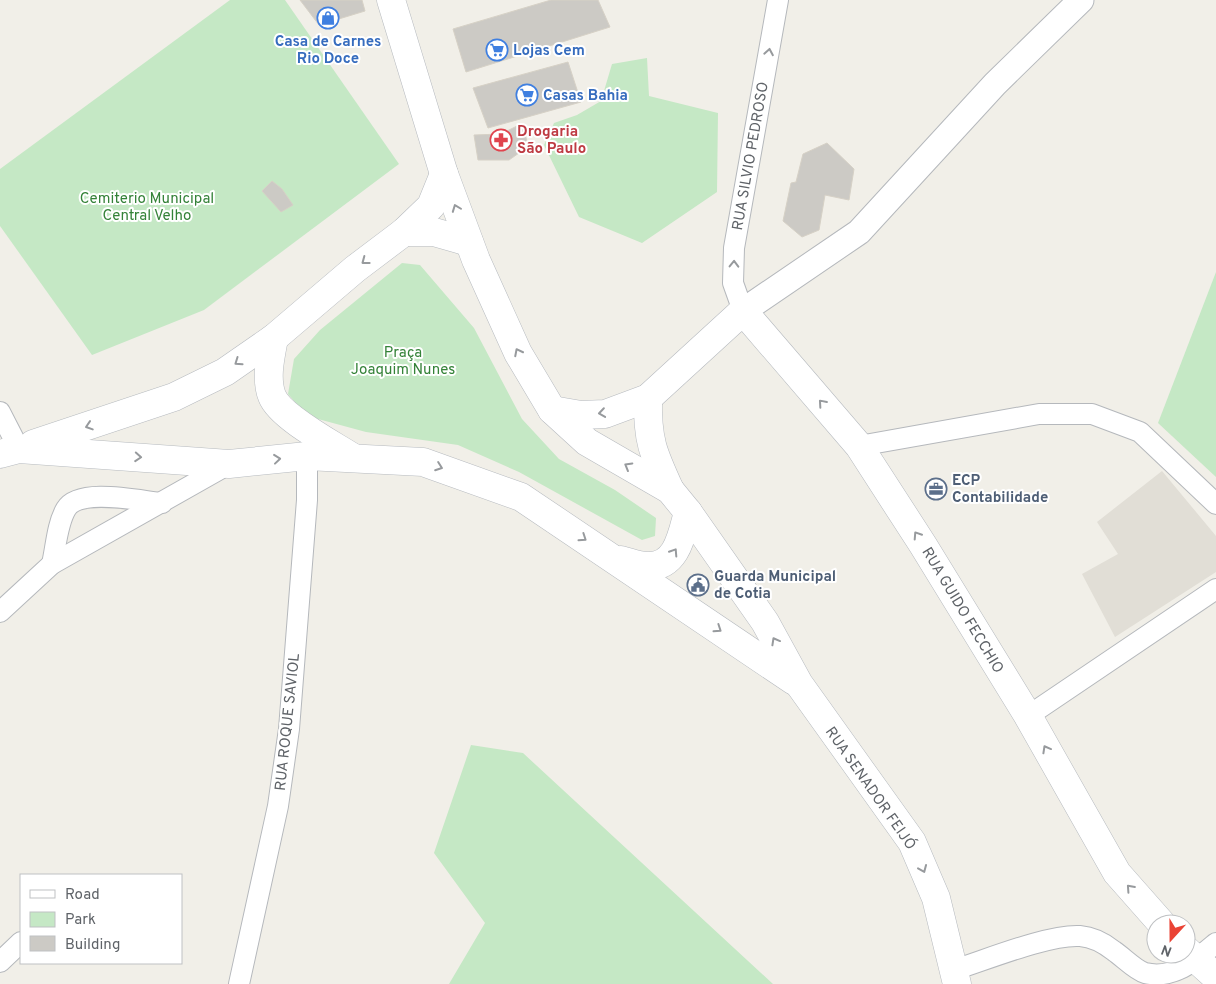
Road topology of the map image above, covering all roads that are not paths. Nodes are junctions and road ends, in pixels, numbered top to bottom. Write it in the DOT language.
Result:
graph roads {
  1 [pos="391,0"];
  2 [pos="778,0"];
  3 [pos="1081,0"];
  4 [pos="444,174"];
  5 [pos="404,232"];
  6 [pos="469,242"];
  7 [pos="743,311"];
  8 [pos="274,338"];
  9 [pos="648,398"];
  10 [pos="552,410"];
  11 [pos="0,412"];
  12 [pos="859,446"];
  13 [pos="10,451"];
  14 [pos="307,456"];
  15 [pos="353,458"];
  16 [pos="229,464"];
  17 [pos="670,490"];
  18 [pos="162,503"];
  19 [pos="1216,504"];
  20 [pos="688,512"];
  21 [pos="614,559"];
  22 [pos="52,564"];
  23 [pos="1216,589"];
  24 [pos="0,612"];
  25 [pos="799,684"];
  26 [pos="1028,716"];
  27 [pos="1153,914"];
  28 [pos="1216,942"];
  29 [pos="20,943"];
  30 [pos="0,962"];
  31 [pos="1199,963"];
  32 [pos="956,977"];
  33 [pos="1146,978"];
  34 [pos="239,984"];
  1 -- 4 [label="main road"];
  7 -- 2 [label="street, RUA SILVIO PEDROSO, one-way"];
  3 -- 7 [label="street"];
  4 -- 5 [label="main road"];
  6 -- 4 [label="main road, one-way"];
  5 -- 6 [label="main road"];
  5 -- 8 [label="main road, one-way"];
  10 -- 6 [label="main road, one-way"];
  7 -- 9 [label="main road"];
  12 -- 7 [label="main road, RUA GUIDO FECCHIO, one-way"];
  8 -- 13 [label="main road, one-way"];
  8 -- 15 [label="main road"];
  9 -- 10 [label="main road, one-way"];
  9 -- 17 [label="main road"];
  17 -- 10 [label="main road, one-way"];
  11 -- 13 [label="street"];
  12 -- 19 [label="street"];
  26 -- 12 [label="main road, RUA GUIDO FECCHIO, one-way"];
  13 -- 16 [label="main road, one-way"];
  14 -- 15 [label="main road"];
  16 -- 14 [label="main road, one-way"];
  14 -- 34 [label="street, RUA ROQUE SAVIOL"];
  15 -- 21 [label="main road, one-way"];
  16 -- 18 [label="street"];
  17 -- 20 [label="main road"];
  18 -- 22 [label="street"];
  18 -- 22 [label="street"];
  21 -- 20 [label="main road, one-way"];
  25 -- 20 [label="main road, one-way"];
  21 -- 25 [label="main road, one-way"];
  22 -- 24 [label="street"];
  23 -- 26 [label="street"];
  25 -- 32 [label="main road, RUA SENADOR FEIJÓ, one-way"];
  27 -- 26 [label="main road, RUA GUIDO FECCHIO, one-way"];
  28 -- 31 [label="street"];
  29 -- 30 [label="street"];
  31 -- 33 [label="street"];
  32 -- 33 [label="street"];
}
